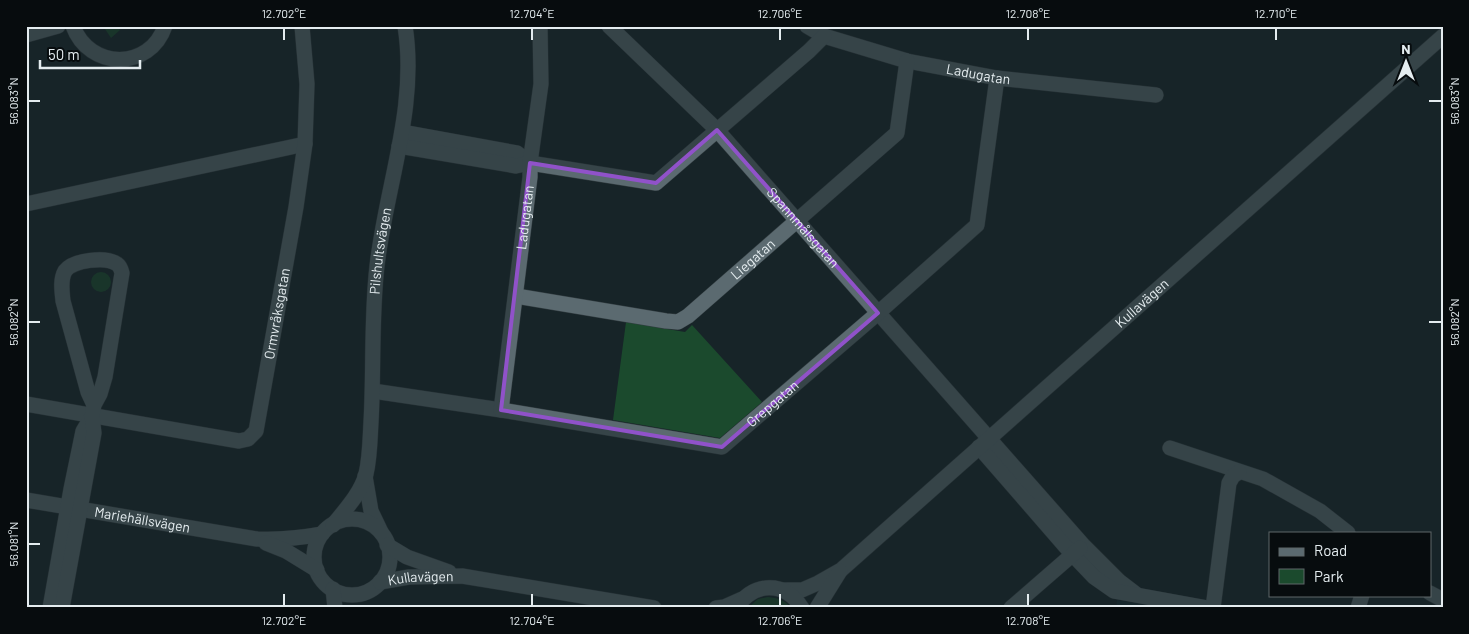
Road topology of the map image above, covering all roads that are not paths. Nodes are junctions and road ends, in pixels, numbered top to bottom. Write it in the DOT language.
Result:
graph roads {
  1 [pos="58,26"];
  2 [pos="73,26"];
  3 [pos="165,26"];
  4 [pos="302,26"];
  5 [pos="405,26"];
  6 [pos="540,26"];
  7 [pos="608,26"];
  8 [pos="806,26"];
  9 [pos="26,35"];
  10 [pos="824,36"];
  11 [pos="1443,36"];
  12 [pos="907,61"];
  13 [pos="997,78"];
  14 [pos="1156,94"];
  15 [pos="718,130"];
  16 [pos="400,139"];
  17 [pos="305,144"];
  18 [pos="530,163"];
  19 [pos="26,204"];
  20 [pos="798,220"];
  21 [pos="516,296"];
  22 [pos="878,313"];
  23 [pos="373,391"];
  24 [pos="26,404"];
  25 [pos="93,410"];
  26 [pos="501,410"];
  27 [pos="984,442"];
  28 [pos="1170,448"];
  29 [pos="1239,472"];
  30 [pos="365,476"];
  31 [pos="26,500"];
  32 [pos="74,508"];
  33 [pos="327,529"];
  34 [pos="1347,532"];
  35 [pos="257,539"];
  36 [pos="384,539"];
  37 [pos="1077,550"];
  38 [pos="316,570"];
  39 [pos="841,570"];
  40 [pos="462,576"];
  41 [pos="375,586"];
  42 [pos="333,590"];
  43 [pos="783,590"];
  44 [pos="1362,596"];
  45 [pos="739,604"];
  46 [pos="50,608"];
  47 [pos="62,608"];
  48 [pos="335,608"];
  49 [pos="357,608"];
  50 [pos="654,608"];
  51 [pos="716,608"];
  52 [pos="802,608"];
  53 [pos="818,608"];
  54 [pos="1011,608"];
  55 [pos="1207,608"];
  56 [pos="1213,608"];
  57 [pos="1358,608"];
  1 -- 9 [label="street"];
  2 -- 3 [label="street"];
  4 -- 17 [label="street, Ormvråksgatan"];
  5 -- 16 [label="street, Pilshultsvägen"];
  6 -- 18 [label="street, Ladugatan"];
  7 -- 15 [label="street, Spannmålsgatan"];
  8 -- 10 [label="street, Ladugatan"];
  10 -- 12 [label="street, Ladugatan"];
  10 -- 15 [label="street"];
  11 -- 27 [label="street, Kullavägen"];
  12 -- 13 [label="street, Ladugatan"];
  12 -- 20 [label="street, Liegatan"];
  13 -- 14 [label="street, Ladugatan"];
  13 -- 22 [label="street, Grepgatan"];
  15 -- 18 [label="street"];
  15 -- 20 [label="street, Spannmålsgatan"];
  16 -- 18 [label="street"];
  16 -- 23 [label="street, Pilshultsvägen"];
  17 -- 19 [label="street"];
  17 -- 25 [label="street, Ormvråksgatan"];
  18 -- 21 [label="street, Ladugatan"];
  20 -- 21 [label="street, Liegatan"];
  20 -- 22 [label="street, Spannmålsgatan"];
  21 -- 26 [label="street, Ladugatan"];
  22 -- 26 [label="street, Grepgatan"];
  22 -- 27 [label="street, Spannmålsgatan"];
  23 -- 26 [label="street, Grepgatan"];
  23 -- 30 [label="street, Pilshultsvägen"];
  24 -- 25 [label="street, Ormvråksgatan"];
  25 -- 25 [label="street"];
  25 -- 32 [label="street"];
  27 -- 37 [label="street, Spannmålsgatan"];
  27 -- 39 [label="street, Kullavägen"];
  28 -- 29 [label="street"];
  29 -- 34 [label="street"];
  29 -- 56 [label="street"];
  30 -- 33 [label="street, Pilshultsvägen"];
  30 -- 36 [label="street, Pilshultsvägen"];
  31 -- 32 [label="street, Mariehällsvägen"];
  32 -- 35 [label="street, Mariehällsvägen"];
  32 -- 46 [label="street"];
  32 -- 47 [label="street"];
  33 -- 35 [label="street, Mariehällsvägen"];
  33 -- 36 [label="street"];
  33 -- 38 [label="street"];
  35 -- 38 [label="street, Mariehällsvägen"];
  36 -- 40 [label="street, Kullavägen"];
  36 -- 41 [label="street"];
  37 -- 54 [label="street"];
  37 -- 55 [label="street, Spannmålsgatan"];
  38 -- 42 [label="street"];
  39 -- 43 [label="street, Kullavägen"];
  39 -- 53 [label="street, Kullavägen"];
  40 -- 41 [label="street, Kullavägen"];
  40 -- 50 [label="street, Kullavägen"];
  41 -- 42 [label="street"];
  41 -- 49 [label="street, Kullavägen"];
  42 -- 48 [label="street"];
  43 -- 45 [label="street, Kullavägen"];
  43 -- 52 [label="street"];
  44 -- 57 [label="street"];
  45 -- 51 [label="street, Kullavägen"];
}
